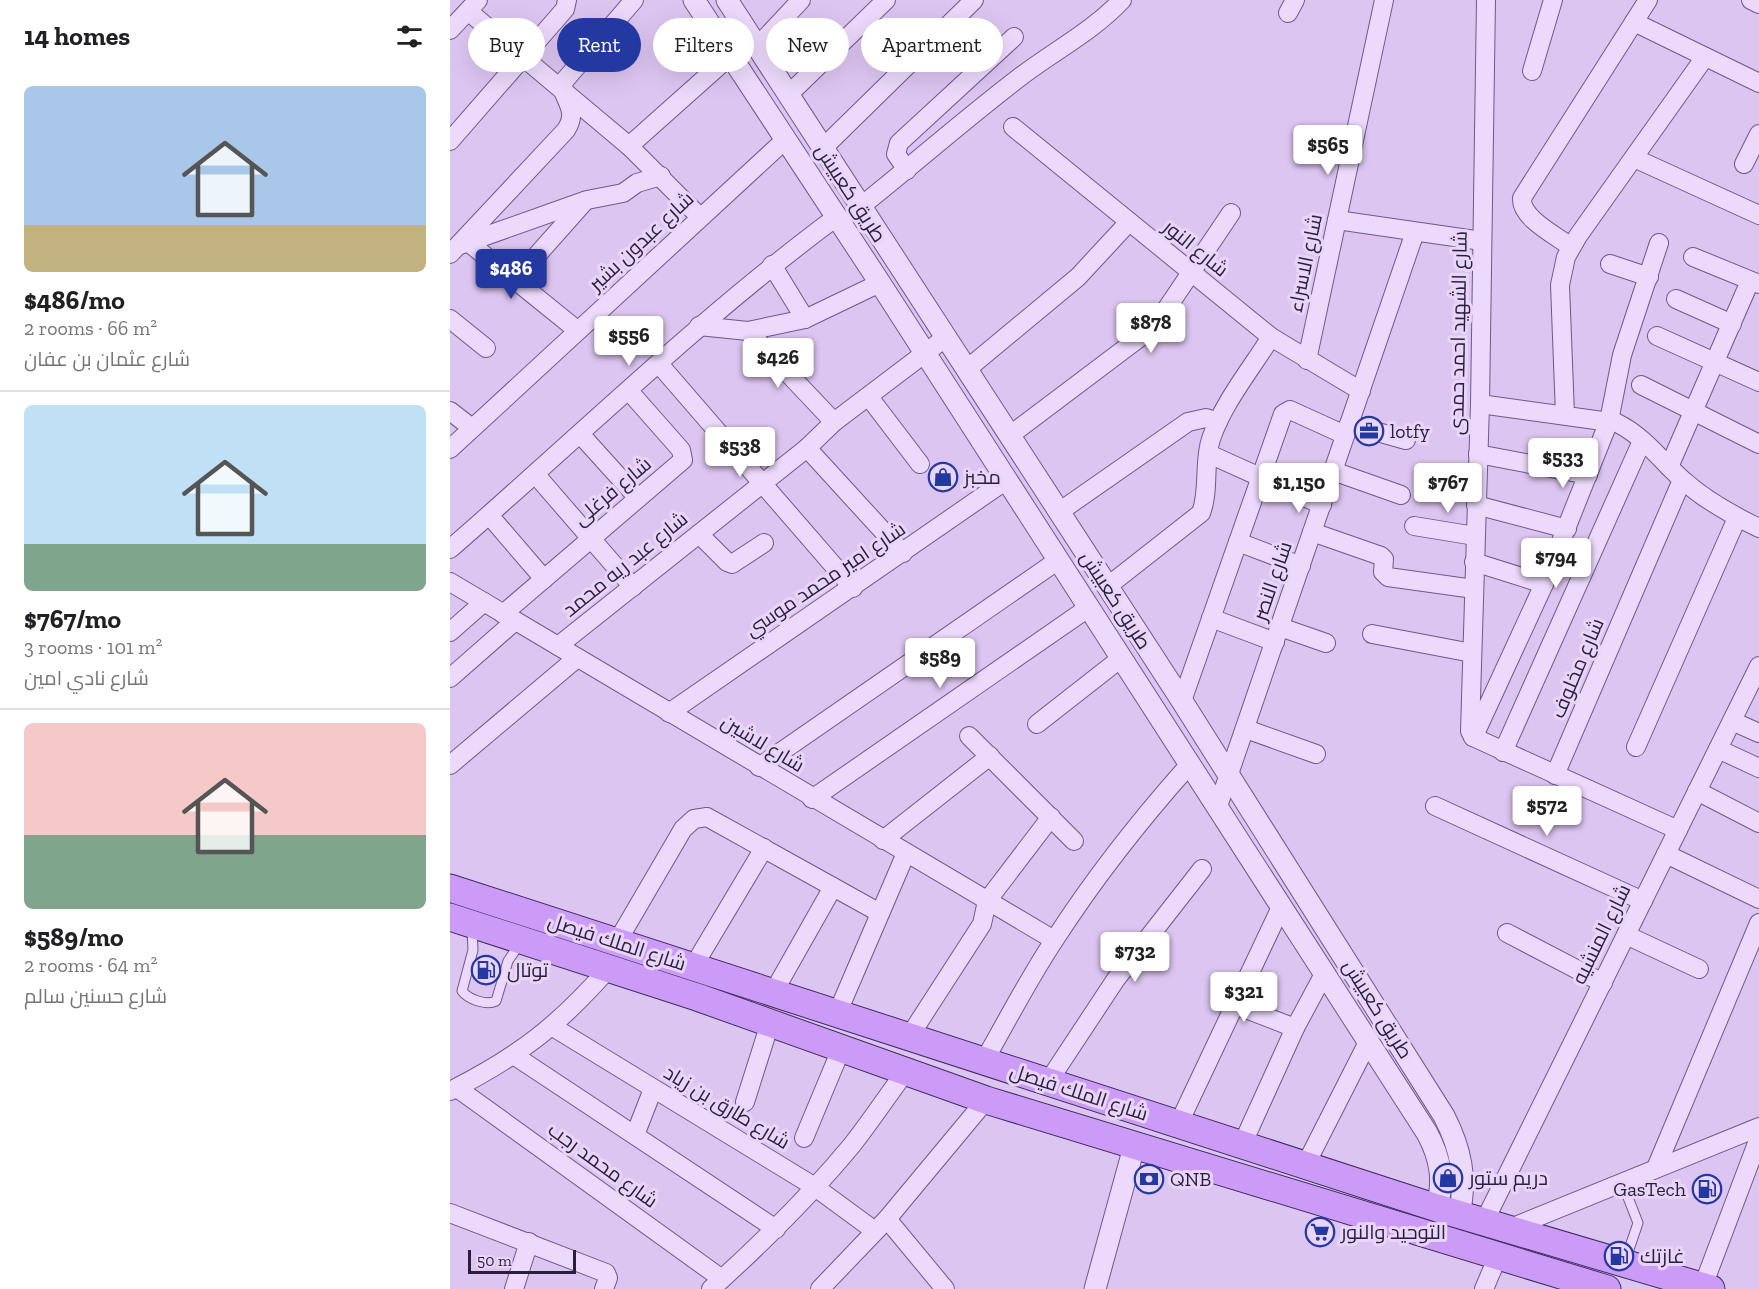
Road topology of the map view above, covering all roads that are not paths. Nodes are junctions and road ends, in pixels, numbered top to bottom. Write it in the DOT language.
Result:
graph roads {
  1 [pos="567,0"];
  2 [pos="634,0"];
  3 [pos="694,0"];
  4 [pos="727,0"];
  5 [pos="801,0"];
  6 [pos="885,0"];
  7 [pos="974,0"];
  8 [pos="1122,0"];
  9 [pos="1384,0"];
  10 [pos="1486,0"];
  11 [pos="1553,0"];
  12 [pos="1648,0"];
  13 [pos="1751,0"];
  14 [pos="1759,4"];
  15 [pos="473,5"];
  16 [pos="485,18"];
  17 [pos="706,18"];
  18 [pos="1634,22"];
  19 [pos="450,30"];
  20 [pos="545,32"];
  21 [pos="1014,37"];
  22 [pos="758,47"];
  23 [pos="1705,57"];
  24 [pos="1532,71"];
  25 [pos="511,72"];
  26 [pos="540,72"];
  27 [pos="712,72"];
  28 [pos="740,72"];
  29 [pos="1759,83"];
  30 [pos="564,92"];
  31 [pos="788,95"];
  32 [pos="1013,127"];
  33 [pos="1759,135"];
  34 [pos="785,140"];
  35 [pos="450,141"];
  36 [pos="629,146"];
  37 [pos="823,148"];
  38 [pos="1634,158"];
  39 [pos="1744,164"];
  40 [pos="906,170"];
  41 [pos="661,176"];
  42 [pos="587,200"];
  43 [pos="860,207"];
  44 [pos="1231,213"];
  45 [pos="1759,215"];
  46 [pos="700,217"];
  47 [pos="835,218"];
  48 [pos="1337,220"];
  49 [pos="1128,222"];
  50 [pos="1415,232"];
  51 [pos="1482,241"];
  52 [pos="1659,243"];
  53 [pos="459,247"];
  54 [pos="1571,247"];
  55 [pos="1693,257"];
  56 [pos="1610,264"];
  57 [pos="772,265"];
  58 [pos="1190,272"];
  59 [pos="1649,277"];
  60 [pos="515,280"];
  61 [pos="880,283"];
  62 [pos="1755,283"];
  63 [pos="1676,299"];
  64 [pos="450,319"];
  65 [pos="805,319"];
  66 [pos="1732,324"];
  67 [pos="699,326"];
  68 [pos="577,330"];
  69 [pos="748,331"];
  70 [pos="1657,336"];
  71 [pos="1271,337"];
  72 [pos="945,338"];
  73 [pos="486,348"];
  74 [pos="924,355"];
  75 [pos="1307,360"];
  76 [pos="1715,362"];
  77 [pos="658,364"];
  78 [pos="966,370"];
  79 [pos="1759,382"];
  80 [pos="1641,385"];
  81 [pos="629,391"];
  82 [pos="1361,391"];
  83 [pos="869,397"];
  84 [pos="1480,404"];
  85 [pos="450,411"];
  86 [pos="1694,411"];
  87 [pos="1565,415"];
  88 [pos="1609,421"];
  89 [pos="834,422"];
  90 [pos="1218,422"];
  91 [pos="472,428"];
  92 [pos="1347,429"];
  93 [pos="581,435"];
  94 [pos="1009,436"];
  95 [pos="1406,440"];
  96 [pos="1642,441"];
  97 [pos="1759,444"];
  98 [pos="807,448"];
  99 [pos="450,449"];
  100 [pos="1209,454"];
  101 [pos="1478,454"];
  102 [pos="920,464"];
  103 [pos="1333,471"];
  104 [pos="536,474"];
  105 [pos="1676,474"];
  106 [pos="1588,475"];
  107 [pos="1261,477"];
  108 [pos="1005,481"];
  109 [pos="762,483"];
  110 [pos="1401,495"];
  111 [pos="638,498"];
  112 [pos="1322,505"];
  113 [pos="1476,505"];
  114 [pos="1059,512"];
  115 [pos="489,515"];
  116 [pos="1737,518"];
  117 [pos="1414,526"];
  118 [pos="1759,528"];
  119 [pos="1567,529"];
  120 [pos="1312,532"];
  121 [pos="699,534"];
  122 [pos="1475,536"];
  123 [pos="590,538"];
  124 [pos="1238,542"];
  125 [pos="764,543"];
  126 [pos="450,549"];
  127 [pos="903,553"];
  128 [pos="1057,561"];
  129 [pos="1474,562"];
  130 [pos="1301,566"];
  131 [pos="544,579"];
  132 [pos="450,582"];
  133 [pos="1544,584"];
  134 [pos="1108,586"];
  135 [pos="633,587"];
  136 [pos="853,588"];
  137 [pos="1474,589"];
  138 [pos="484,602"];
  139 [pos="1088,608"];
  140 [pos="509,617"];
  141 [pos="1211,618"];
  142 [pos="450,632"];
  143 [pos="1372,634"];
  144 [pos="1278,635"];
  145 [pos="1326,643"];
  146 [pos="558,646"];
  147 [pos="1472,653"];
  148 [pos="577,658"];
  149 [pos="1120,659"];
  150 [pos="1759,666"];
  151 [pos="450,678"];
  152 [pos="1182,701"];
  153 [pos="669,713"];
  154 [pos="1732,721"];
  155 [pos="1037,724"];
  156 [pos="1246,729"];
  157 [pos="1759,733"];
  158 [pos="969,736"];
  159 [pos="1473,737"];
  160 [pos="1636,747"];
  161 [pos="1718,749"];
  162 [pos="1503,753"];
  163 [pos="1316,754"];
  164 [pos="990,756"];
  165 [pos="450,765"];
  166 [pos="1189,765"];
  167 [pos="759,767"];
  168 [pos="1759,768"];
  169 [pos="1555,775"];
  170 [pos="1229,777"];
  171 [pos="1698,791"];
  172 [pos="812,799"];
  173 [pos="1435,806"];
  174 [pos="1217,809"];
  175 [pos="1050,817"];
  176 [pos="1759,823"];
  177 [pos="1678,830"];
  178 [pos="883,840"];
  179 [pos="1074,841"];
  180 [pos="764,848"];
  181 [pos="906,853"];
  182 [pos="1666,854"];
  183 [pos="1202,869"];
  184 [pos="833,887"];
  185 [pos="450,888"];
  186 [pos="1759,899"];
  187 [pos="987,901"];
  188 [pos="1643,901"];
  189 [pos="1281,908"];
  190 [pos="880,913"];
  191 [pos="460,921"];
  192 [pos="1759,923"];
  193 [pos="1507,933"];
  194 [pos="1626,935"];
  195 [pos="1054,940"];
  196 [pos="523,941"];
  197 [pos="617,942"];
  198 [pos="693,967"];
  199 [pos="609,968"];
  200 [pos="1699,969"];
  201 [pos="1324,974"];
  202 [pos="1360,979"];
  203 [pos="1603,983"];
  204 [pos="772,993"];
  205 [pos="1337,994"];
  206 [pos="1233,1004"];
  207 [pos="837,1014"];
  208 [pos="770,1023"];
  209 [pos="553,1028"];
  210 [pos="1295,1028"];
  211 [pos="909,1037"];
  212 [pos="1368,1042"];
  213 [pos="842,1047"];
  214 [pos="515,1056"];
  215 [pos="984,1061"];
  216 [pos="906,1071"];
  217 [pos="1048,1082"];
  218 [pos="454,1089"];
  219 [pos="653,1089"];
  220 [pos="986,1100"];
  221 [pos="745,1102"];
  222 [pos="1178,1125"];
  223 [pos="1759,1127"];
  224 [pos="635,1135"];
  225 [pos="804,1138"];
  226 [pos="1759,1138"];
  227 [pos="1242,1145"];
  228 [pos="1134,1147"];
  229 [pos="1305,1166"];
  230 [pos="1656,1168"];
  231 [pos="1622,1182"];
  232 [pos="815,1187"];
  233 [pos="451,1218"];
  234 [pos="1472,1219"];
  235 [pos="881,1225"];
  236 [pos="776,1229"];
  237 [pos="529,1242"];
  238 [pos="1498,1256"];
  239 [pos="1623,1263"];
  240 [pos="1544,1280"];
  241 [pos="606,1283"];
  242 [pos="721,1285"];
  243 [pos="938,1286"];
  244 [pos="1706,1288"];
  245 [pos="514,1289"];
  246 [pos="820,1289"];
  247 [pos="1095,1289"];
  248 [pos="1484,1289"];
  249 [pos="1607,1289"];
  1 -- 20 [label="street"];
  2 -- 30 [label="street"];
  3 -- 17 [label="street, طريق كعبيش"];
  4 -- 22 [label="street, طريق كعبيش"];
  5 -- 22 [label="street"];
  6 -- 31 [label="street"];
  7 -- 37 [label="street"];
  8 -- 40 [label="street"];
  9 -- 48 [label="street, شارع الاسراء"];
  10 -- 51 [label="street, شارع الشهيد احمد حمدى"];
  11 -- 24 [label="street"];
  12 -- 18 [label="street"];
  13 -- 14 [label="street"];
  15 -- 16 [label="street"];
  15 -- 19 [label="street"];
  18 -- 23 [label="street"];
  18 -- 54 [label="street"];
  21 -- 40 [label="street"];
  22 -- 31 [label="street, طريق كعبيش"];
  23 -- 29 [label="street"];
  23 -- 38 [label="street"];
  25 -- 35 [label="street"];
  26 -- 30 [label="street"];
  27 -- 36 [label="street"];
  28 -- 34 [label="street, طريق كعبيش"];
  30 -- 36 [label="street"];
  30 -- 53 [label="street"];
  31 -- 37 [label="street, طريق كعبيش"];
  32 -- 49 [label="street, شارع النور"];
  33 -- 39 [label="street"];
  34 -- 46 [label="street, شارع عبدون بشير"];
  34 -- 47 [label="street, طريق كعبيش"];
  36 -- 41 [label="street"];
  37 -- 43 [label="street, طريق كعبيش"];
  38 -- 45 [label="street"];
  38 -- 54 [label="street"];
  40 -- 43 [label="street"];
  41 -- 42 [label="street"];
  41 -- 46 [label="street"];
  42 -- 53 [label="street"];
  42 -- 60 [label="street"];
  43 -- 72 [label="street, طريق كعبيش"];
  44 -- 58 [label="street"];
  46 -- 68 [label="street, شارع عبدون بشير"];
  47 -- 57 [label="street"];
  47 -- 61 [label="street, طريق كعبيش"];
  48 -- 50 [label="street"];
  48 -- 75 [label="street, شارع الاسراء"];
  49 -- 58 [label="street, شارع النور"];
  49 -- 78 [label="street"];
  50 -- 51 [label="street"];
  50 -- 82 [label="street, شارع النصر"];
  51 -- 84 [label="street, شارع الشهيد احمد حمدى"];
  52 -- 59 [label="street"];
  53 -- 60 [label="street"];
  54 -- 87 [label="street"];
  55 -- 62 [label="street"];
  56 -- 59 [label="street"];
  57 -- 65 [label="street"];
  57 -- 67 [label="street"];
  58 -- 71 [label="street, شارع النور"];
  58 -- 94 [label="street"];
  59 -- 88 [label="street"];
  60 -- 68 [label="street"];
  61 -- 65 [label="street"];
  61 -- 74 [label="street, طريق كعبيش"];
  62 -- 66 [label="street, شارع مخلوف"];
  63 -- 66 [label="street"];
  64 -- 73 [label="street"];
  65 -- 69 [label="street"];
  66 -- 76 [label="street, شارع مخلوف"];
  67 -- 69 [label="street"];
  67 -- 77 [label="street"];
  68 -- 91 [label="street, شارع عبدون بشير"];
  69 -- 89 [label="street"];
  70 -- 76 [label="street"];
  71 -- 75 [label="street, شارع النور"];
  71 -- 90 [label="street"];
  72 -- 74 [label="street, شارع عبد ريه محمد"];
  72 -- 78 [label="street, طريق كعبيش"];
  74 -- 83 [label="street, شارع عبد ريه محمد"];
  74 -- 108 [label="street, طريق كعبيش"];
  75 -- 82 [label="street, شارع النور"];
  76 -- 79 [label="street"];
  76 -- 86 [label="street, شارع مخلوف"];
  77 -- 81 [label="street"];
  77 -- 109 [label="street"];
  78 -- 94 [label="street, طريق كعبيش"];
  80 -- 86 [label="street"];
  81 -- 93 [label="street"];
  81 -- 111 [label="street, شارع فرغلى"];
  82 -- 92 [label="street, شارع النصر"];
  83 -- 89 [label="street, شارع عبد ريه محمد"];
  83 -- 102 [label="street"];
  84 -- 87 [label="street"];
  84 -- 101 [label="street, شارع الشهيد احمد حمدى"];
  85 -- 91 [label="street"];
  86 -- 97 [label="street"];
  86 -- 105 [label="street, شارع مخلوف"];
  87 -- 88 [label="street"];
  88 -- 96 [label="street"];
  88 -- 106 [label="street"];
  89 -- 98 [label="street, شارع عبد ريه محمد"];
  90 -- 100 [label="street"];
  90 -- 114 [label="street"];
  91 -- 99 [label="street, شارع عبدون بشير"];
  92 -- 95 [label="street"];
  92 -- 103 [label="street, شارع النصر"];
  92 -- 107 [label="street"];
  93 -- 104 [label="street"];
  93 -- 111 [label="street"];
  94 -- 114 [label="street, طريق كعبيش"];
  96 -- 105 [label="street"];
  96 -- 162 [label="street"];
  98 -- 109 [label="street, شارع عبد ريه محمد"];
  98 -- 127 [label="street"];
  100 -- 107 [label="street"];
  100 -- 134 [label="street"];
  101 -- 106 [label="street"];
  101 -- 113 [label="street, شارع الشهيد احمد حمدى"];
  103 -- 110 [label="street"];
  103 -- 112 [label="street, شارع النصر"];
  104 -- 115 [label="street"];
  104 -- 123 [label="street"];
  105 -- 116 [label="street"];
  105 -- 169 [label="street, شارع مخلوف"];
  106 -- 119 [label="street"];
  107 -- 112 [label="street"];
  107 -- 124 [label="street"];
  108 -- 127 [label="street, شارع امير محمد موسي"];
  108 -- 128 [label="street, طريق كعبيش"];
  109 -- 121 [label="street, شارع عبد ريه محمد"];
  109 -- 136 [label="street"];
  111 -- 123 [label="street, شارع فرغلى"];
  112 -- 120 [label="street, شارع النصر"];
  113 -- 119 [label="street"];
  113 -- 122 [label="street, شارع الشهيد احمد حمدى"];
  114 -- 134 [label="street, طريق كعبيش"];
  115 -- 126 [label="street"];
  115 -- 131 [label="street"];
  116 -- 118 [label="street"];
  116 -- 160 [label="street"];
  117 -- 122 [label="street"];
  119 -- 133 [label="street"];
  120 -- 130 [label="street, شارع النصر"];
  120 -- 137 [label="street"];
  121 -- 125 [label="street"];
  121 -- 135 [label="street, شارع عبد ريه محمد"];
  122 -- 129 [label="street, شارع الشهيد احمد حمدى"];
  123 -- 131 [label="street, شارع فرغلى"];
  123 -- 135 [label="street"];
  124 -- 130 [label="street"];
  124 -- 141 [label="street"];
  127 -- 136 [label="street, شارع امير محمد موسي"];
  128 -- 139 [label="street, طريق كعبيش"];
  128 -- 167 [label="street"];
  129 -- 133 [label="street"];
  129 -- 137 [label="street, شارع الشهيد احمد حمدى"];
  130 -- 144 [label="street, شارع النصر"];
  131 -- 140 [label="street, شارع فرغلى"];
  132 -- 138 [label="street, شارع لاشين"];
  133 -- 159 [label="street"];
  134 -- 152 [label="street, طريق كعبيش"];
  135 -- 146 [label="street, شارع عبد ريه محمد"];
  136 -- 153 [label="street, شارع امير محمد موسي"];
  137 -- 147 [label="street, شارع الشهيد احمد حمدى"];
  138 -- 140 [label="street, شارع لاشين"];
  138 -- 142 [label="street"];
  139 -- 149 [label="street, طريق كعبيش"];
  139 -- 172 [label="street"];
  140 -- 146 [label="street, شارع لاشين"];
  140 -- 151 [label="street, شارع فرغلى"];
  141 -- 144 [label="street"];
  141 -- 152 [label="street"];
  143 -- 147 [label="street"];
  144 -- 145 [label="street"];
  144 -- 156 [label="street, شارع النصر"];
  146 -- 148 [label="street, شارع لاشين"];
  147 -- 159 [label="street, شارع الشهيد احمد حمدى"];
  148 -- 153 [label="street, شارع لاشين"];
  148 -- 165 [label="street"];
  149 -- 155 [label="street"];
  149 -- 166 [label="street, طريق كعبيش"];
  150 -- 154 [label="street, شارع المنشيه"];
  152 -- 170 [label="street, طريق كعبيش"];
  153 -- 167 [label="street, شارع لاشين"];
  154 -- 157 [label="street"];
  154 -- 161 [label="street, شارع المنشيه"];
  156 -- 163 [label="street"];
  156 -- 170 [label="street, شارع النصر"];
  158 -- 164 [label="street"];
  159 -- 162 [label="street"];
  161 -- 168 [label="street"];
  161 -- 171 [label="street, شارع المنشيه"];
  162 -- 169 [label="street"];
  164 -- 175 [label="street"];
  164 -- 178 [label="street"];
  166 -- 174 [label="street, طريق كعبيش"];
  166 -- 195 [label="street"];
  167 -- 172 [label="street, شارع لاشين"];
  169 -- 177 [label="street"];
  170 -- 174 [label="street, شارع النصر"];
  170 -- 202 [label="street, طريق كعبيش"];
  171 -- 176 [label="street"];
  171 -- 177 [label="street, شارع المنشيه"];
  172 -- 178 [label="street, شارع لاشين"];
  173 -- 188 [label="street"];
  174 -- 189 [label="street, طريق كعبيش"];
  175 -- 179 [label="street"];
  175 -- 187 [label="street"];
  177 -- 182 [label="street, شارع المنشيه"];
  178 -- 181 [label="street, شارع لاشين"];
  180 -- 184 [label="street"];
  180 -- 197 [label="street"];
  180 -- 198 [label="street"];
  181 -- 187 [label="street, شارع لاشين"];
  181 -- 190 [label="street"];
  182 -- 186 [label="street"];
  182 -- 188 [label="street, شارع المنشيه"];
  183 -- 217 [label="street"];
  184 -- 190 [label="street"];
  184 -- 204 [label="street"];
  185 -- 197 [label="main road, شارع الملك فيصل"];
  187 -- 195 [label="street, شارع لاشين"];
  187 -- 211 [label="street"];
  188 -- 194 [label="street, شارع المنشيه"];
  189 -- 201 [label="street, طريق كعبيش"];
  189 -- 206 [label="street"];
  190 -- 207 [label="street"];
  191 -- 196 [label="main road, شارع الملك فيصل"];
  191 -- 196 [label="lane"];
  192 -- 230 [label="street"];
  193 -- 203 [label="street"];
  194 -- 200 [label="street"];
  194 -- 203 [label="street, شارع المنشيه"];
  195 -- 215 [label="street"];
  196 -- 199 [label="main road, شارع الملك فيصل"];
  197 -- 198 [label="main road, شارع الملك فيصل"];
  198 -- 204 [label="main road, شارع الملك فيصل"];
  199 -- 208 [label="main road, شارع الملك فيصل"];
  199 -- 209 [label="street"];
  201 -- 205 [label="street, طريق كعبيش"];
  201 -- 210 [label="street"];
  202 -- 205 [label="street"];
  202 -- 234 [label="street, طريق كعبيش"];
  203 -- 234 [label="street, شارع المنشيه"];
  204 -- 207 [label="main road, شارع الملك فيصل"];
  205 -- 212 [label="street, طريق كعبيش"];
  206 -- 210 [label="street"];
  206 -- 222 [label="street"];
  207 -- 211 [label="main road, شارع الملك فيصل"];
  208 -- 213 [label="main road, شارع الملك فيصل"];
  208 -- 221 [label="street"];
  209 -- 214 [label="street"];
  209 -- 219 [label="street, شارع طارق بن زياد"];
  210 -- 227 [label="street"];
  211 -- 215 [label="main road, شارع الملك فيصل"];
  212 -- 229 [label="street"];
  212 -- 234 [label="street, طريق كعبيش"];
  213 -- 216 [label="main road, شارع الملك فيصل"];
  213 -- 225 [label="street"];
  214 -- 218 [label="street"];
  214 -- 224 [label="street"];
  215 -- 217 [label="main road, شارع الملك فيصل"];
  216 -- 220 [label="main road, شارع الملك فيصل"];
  216 -- 232 [label="street"];
  217 -- 222 [label="main road, شارع الملك فيصل"];
  218 -- 242 [label="street, شارع محمد رجب"];
  219 -- 224 [label="street"];
  219 -- 232 [label="street, شارع طارق بن زياد"];
  220 -- 228 [label="main road, شارع الملك فيصل"];
  220 -- 235 [label="street"];
  222 -- 227 [label="main road, شارع الملك فيصل"];
  223 -- 230 [label="street"];
  224 -- 236 [label="street"];
  226 -- 244 [label="street"];
  227 -- 229 [label="main road, شارع الملك فيصل"];
  228 -- 238 [label="main road, شارع الملك فيصل"];
  228 -- 247 [label="street"];
  229 -- 234 [label="main road, شارع الملك فيصل"];
  230 -- 231 [label="street"];
  231 -- 234 [label="street"];
  231 -- 239 [label="lane"];
  232 -- 235 [label="street, شارع طارق بن زياد"];
  232 -- 236 [label="street"];
  233 -- 237 [label="street"];
  234 -- 239 [label="main road, شارع الملك فيصل"];
  235 -- 243 [label="street, شارع طارق بن زياد"];
  235 -- 246 [label="street"];
  236 -- 242 [label="street"];
  237 -- 241 [label="street"];
  237 -- 245 [label="street"];
  238 -- 240 [label="main road, شارع الملك فيصل"];
  238 -- 248 [label="street"];
  239 -- 244 [label="main road, شارع الملك فيصل"];
  240 -- 249 [label="main road, شارع الملك فيصل"];
}
